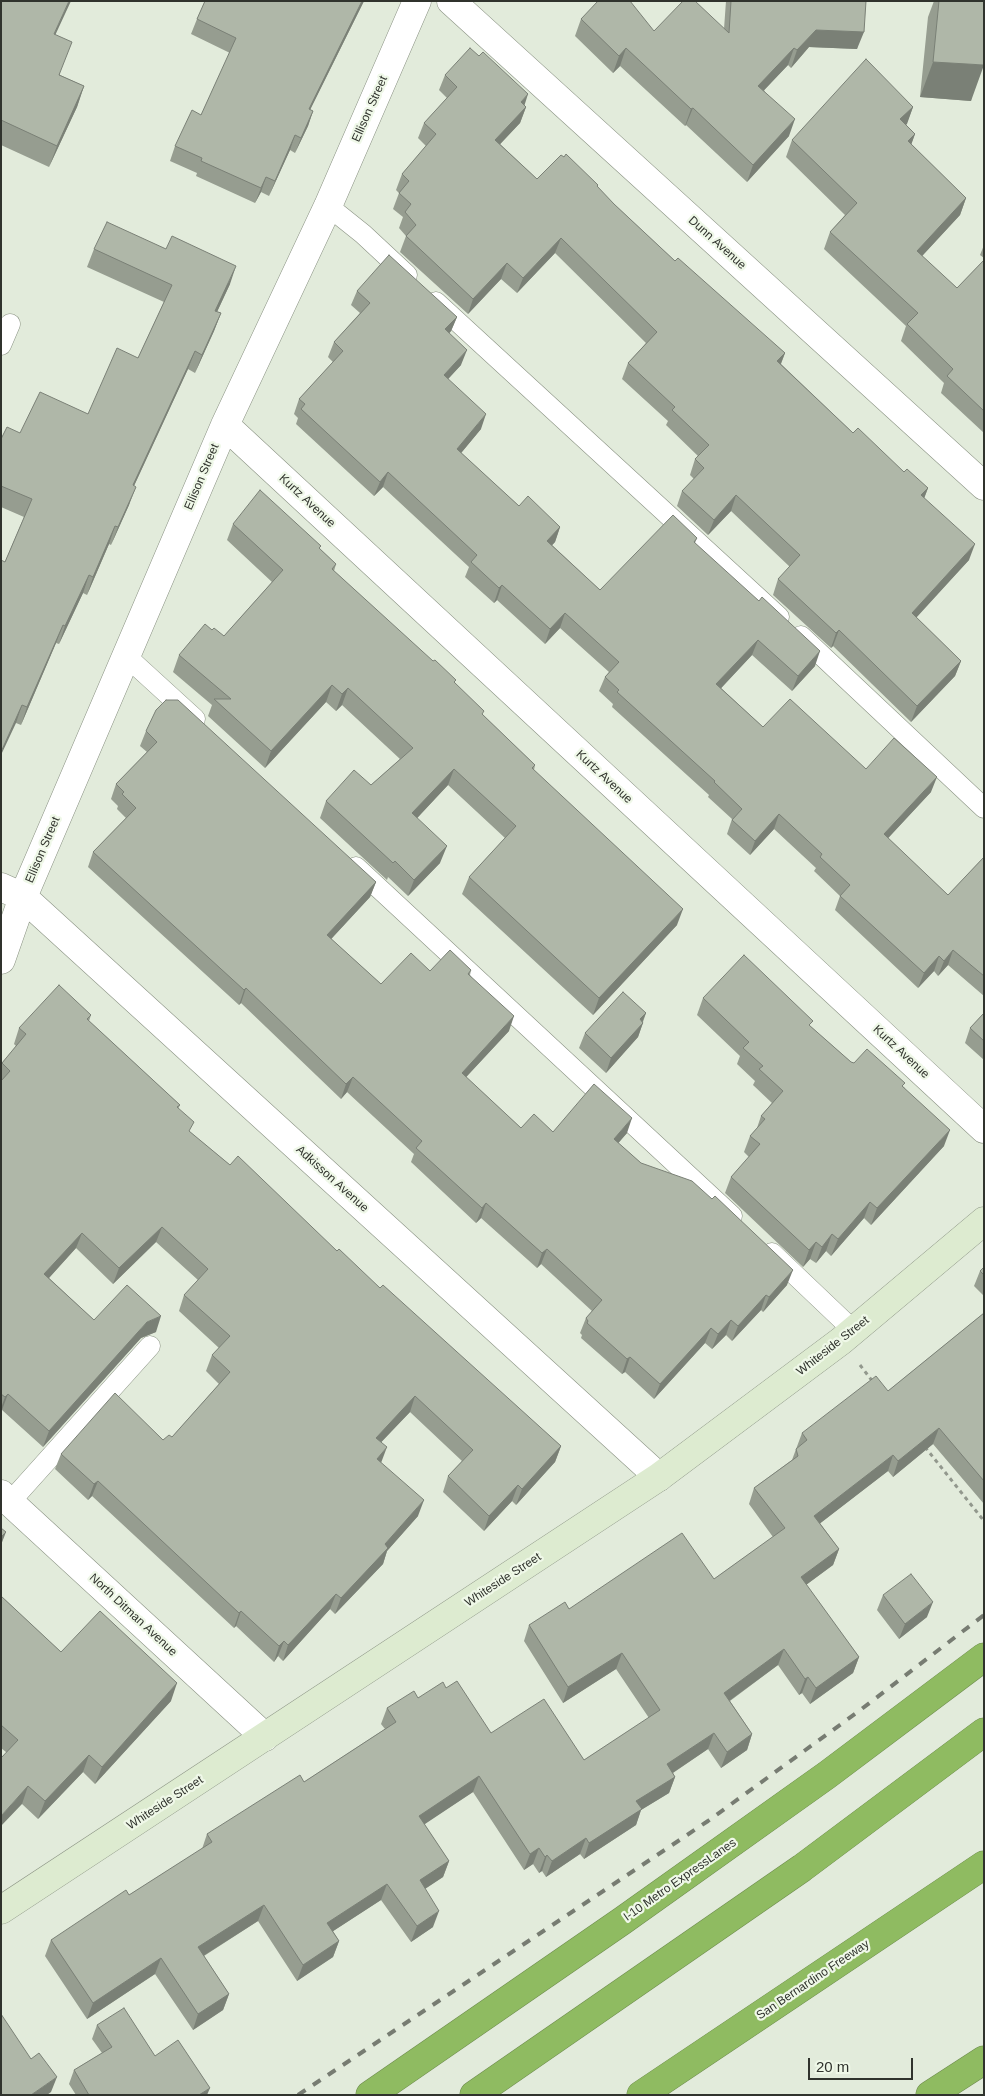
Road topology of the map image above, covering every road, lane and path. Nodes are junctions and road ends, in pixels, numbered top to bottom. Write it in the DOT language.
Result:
graph roads {
  1 [pos="417,1"];
  2 [pos="451,1"];
  3 [pos="328,206"];
  4 [pos="10,324"];
  5 [pos="1,345"];
  6 [pos="225,424"];
  7 [pos="984,486"];
  8 [pos="126,656"];
  9 [pos="206,730"];
  10 [pos="984,808"];
  11 [pos="345,857"];
  12 [pos="12,892"];
  13 [pos="1,960"];
  14 [pos="984,1129"];
  15 [pos="984,1221"];
  16 [pos="848,1336"];
  17 [pos="150,1346"];
  18 [pos="874,1383"];
  19 [pos="922,1443"];
  20 [pos="659,1477"];
  21 [pos="6,1498"];
  22 [pos="984,1521"];
  23 [pos="984,1657"];
  24 [pos="984,1732"];
  25 [pos="266,1737"];
  26 [pos="984,1865"];
  27 [pos="1,1910"];
  28 [pos="984,2060"];
  29 [pos="370,2095"];
  30 [pos="474,2095"];
  31 [pos="641,2095"];
  32 [pos="930,2095"];
  1 -- 3 [label="street, Ellison Street"];
  2 -- 7 [label="street, Dunn Avenue"];
  3 -- 6 [label="street, Ellison Street"];
  3 -- 10 [label="lane"];
  4 -- 5 [label="lane"];
  6 -- 8 [label="street, Ellison Street"];
  6 -- 14 [label="street, Kurtz Avenue"];
  8 -- 9 [label="lane"];
  8 -- 12 [label="street, Ellison Street"];
  11 -- 16 [label="lane"];
  12 -- 13 [label="street, Ellison Street"];
  12 -- 20 [label="street, Adkisson Avenue"];
  15 -- 16 [label="street, Whiteside Street"];
  16 -- 18 [label="path"];
  16 -- 20 [label="street, Whiteside Street"];
  17 -- 21 [label="lane"];
  19 -- 22 [label="path"];
  20 -- 25 [label="street, Whiteside Street"];
  21 -- 25 [label="street, North Ditman Avenue"];
  23 -- 29 [label="highway, I-10 Metro ExpressLanes"];
  24 -- 30 [label="highway"];
  25 -- 27 [label="street, Whiteside Street"];
  26 -- 31 [label="highway, San Bernardino Freeway"];
  28 -- 32 [label="highway"];
}
